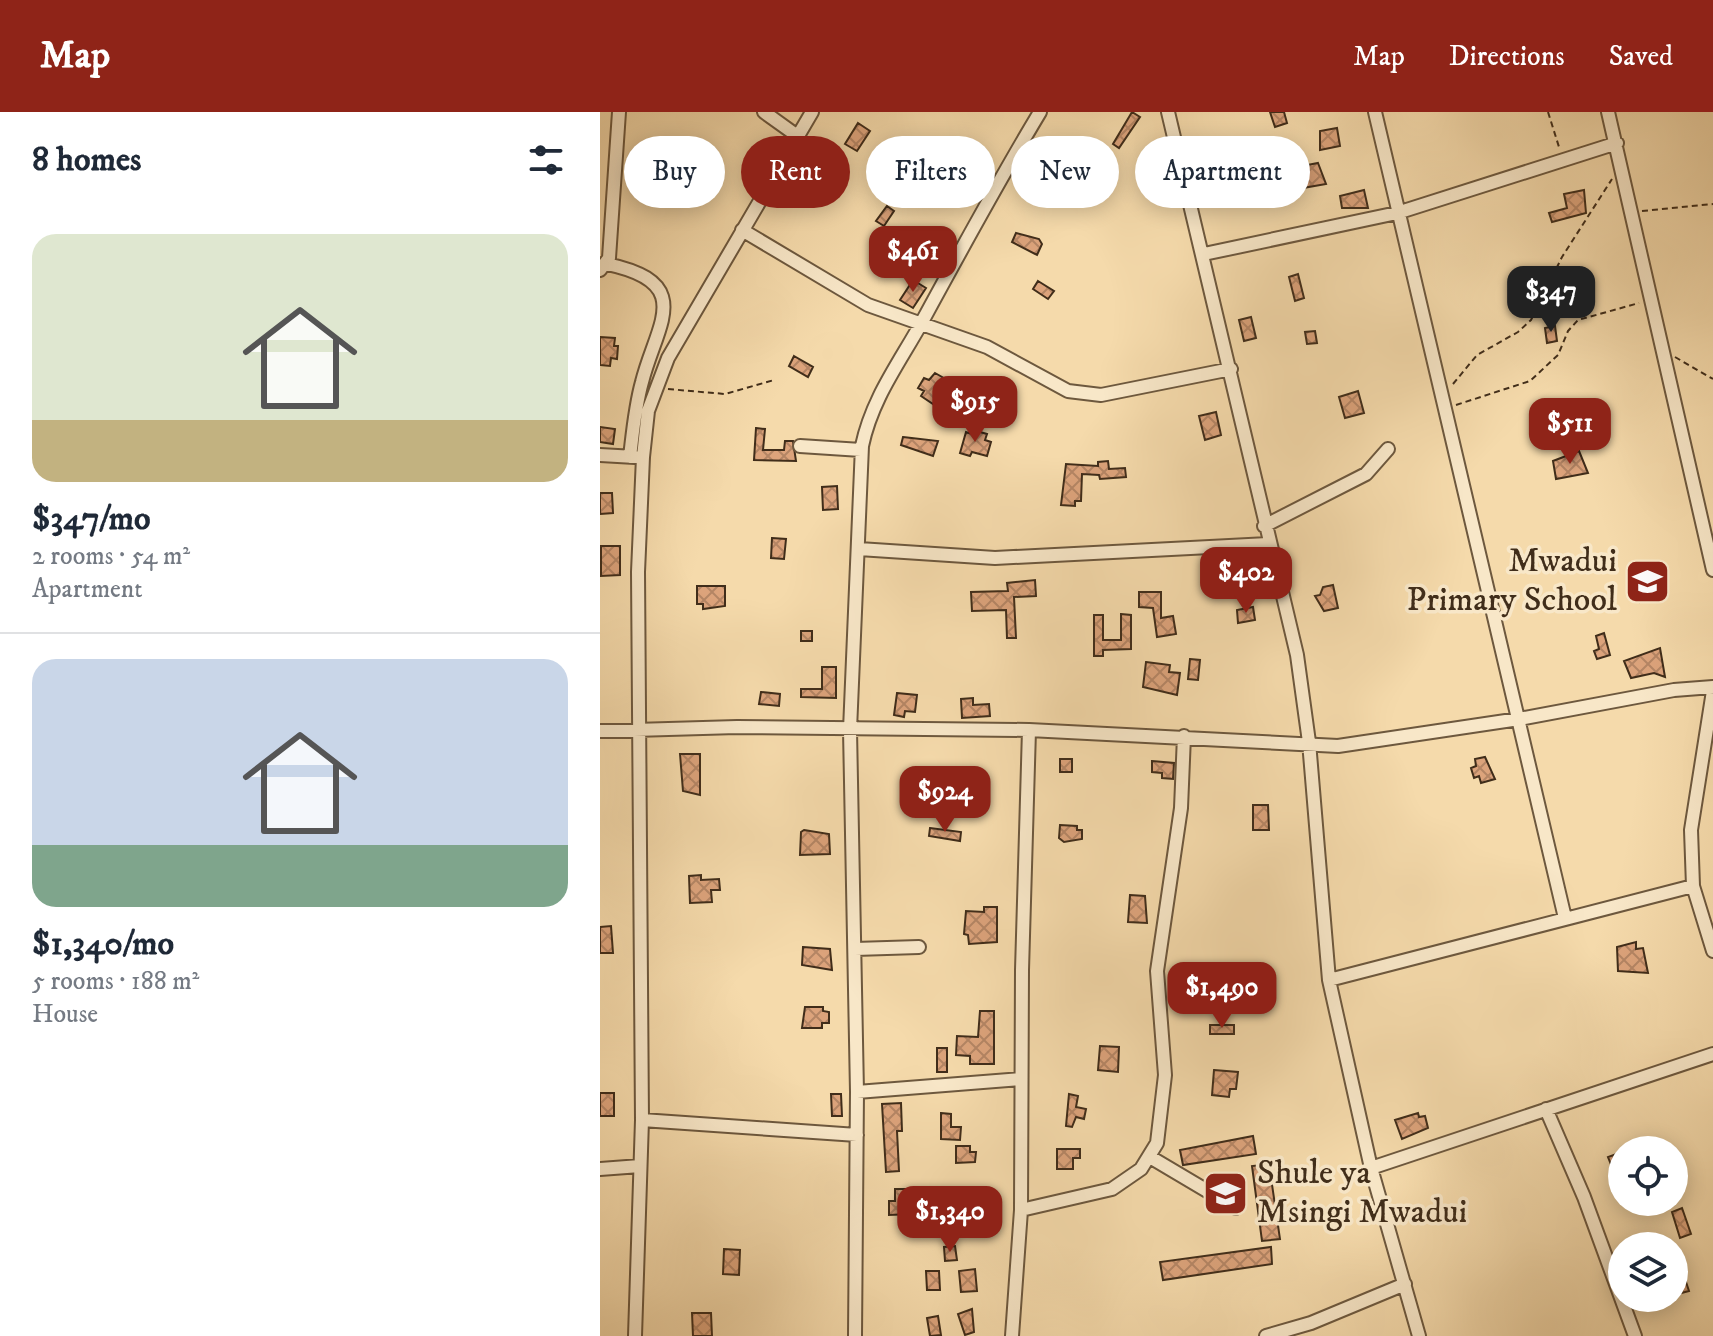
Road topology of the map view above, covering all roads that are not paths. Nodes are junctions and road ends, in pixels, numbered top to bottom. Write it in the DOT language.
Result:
graph roads {
  1 [pos="619,112"];
  2 [pos="764,112"];
  3 [pos="812,112"];
  4 [pos="1040,112"];
  5 [pos="1168,112"];
  6 [pos="1375,112"];
  7 [pos="1608,112"];
  8 [pos="796,135"];
  9 [pos="1617,143"];
  10 [pos="1397,213"];
  11 [pos="742,230"];
  12 [pos="1204,254"];
  13 [pos="604,267"];
  14 [pos="922,323"];
  15 [pos="1231,369"];
  16 [pos="800,446"];
  17 [pos="1388,449"];
  18 [pos="861,450"];
  19 [pos="600,455"];
  20 [pos="636,457"];
  21 [pos="1264,526"];
  22 [pos="1268,544"];
  23 [pos="859,549"];
  24 [pos="1713,570"];
  25 [pos="1713,689"];
  26 [pos="1519,719"];
  27 [pos="639,727"];
  28 [pos="850,730"];
  29 [pos="1029,730"];
  30 [pos="600,731"];
  31 [pos="1184,736"];
  32 [pos="1309,742"];
  33 [pos="1693,886"];
  34 [pos="1565,918"];
  35 [pos="1709,925"];
  36 [pos="919,947"];
  37 [pos="855,949"];
  38 [pos="1713,951"];
  39 [pos="1329,980"];
  40 [pos="1713,1054"];
  41 [pos="1021,1079"];
  42 [pos="857,1092"];
  43 [pos="1546,1109"];
  44 [pos="642,1120"];
  45 [pos="857,1135"];
  46 [pos="1150,1157"];
  47 [pos="640,1166"];
  48 [pos="1371,1168"];
  49 [pos="600,1169"];
  50 [pos="1236,1208"];
  51 [pos="1021,1210"];
  52 [pos="1405,1284"];
  53 [pos="635,1336"];
  54 [pos="855,1336"];
  55 [pos="1014,1336"];
  56 [pos="1266,1336"];
  57 [pos="1419,1336"];
  58 [pos="1635,1336"];
  1 -- 13 [label="street"];
  2 -- 8 [label="street"];
  3 -- 8 [label="street"];
  4 -- 14 [label="street"];
  5 -- 12 [label="street"];
  6 -- 10 [label="street"];
  7 -- 9 [label="street"];
  8 -- 11 [label="street"];
  9 -- 10 [label="street"];
  9 -- 24 [label="street"];
  10 -- 12 [label="street"];
  10 -- 26 [label="street"];
  11 -- 14 [label="street"];
  11 -- 20 [label="street"];
  12 -- 15 [label="street"];
  13 -- 20 [label="street"];
  14 -- 15 [label="street"];
  14 -- 18 [label="street"];
  15 -- 21 [label="street"];
  16 -- 18 [label="street"];
  17 -- 21 [label="street"];
  18 -- 23 [label="street"];
  19 -- 20 [label="street"];
  20 -- 27 [label="street"];
  21 -- 22 [label="street"];
  22 -- 23 [label="street"];
  22 -- 32 [label="street"];
  23 -- 28 [label="street"];
  25 -- 26 [label="street"];
  25 -- 33 [label="street"];
  26 -- 32 [label="street"];
  26 -- 34 [label="street"];
  27 -- 28 [label="street"];
  27 -- 30 [label="street"];
  27 -- 44 [label="street"];
  28 -- 29 [label="street"];
  28 -- 37 [label="street"];
  29 -- 31 [label="street"];
  29 -- 41 [label="street"];
  31 -- 32 [label="street"];
  31 -- 46 [label="street"];
  32 -- 39 [label="street"];
  33 -- 34 [label="street"];
  33 -- 35 [label="street"];
  34 -- 39 [label="street"];
  35 -- 38 [label="street"];
  36 -- 37 [label="street"];
  37 -- 42 [label="street"];
  39 -- 48 [label="street"];
  40 -- 43 [label="street"];
  41 -- 42 [label="street"];
  41 -- 51 [label="street"];
  42 -- 45 [label="street"];
  43 -- 48 [label="street"];
  43 -- 58 [label="street"];
  44 -- 45 [label="street"];
  44 -- 47 [label="street"];
  45 -- 54 [label="street"];
  46 -- 50 [label="street"];
  46 -- 51 [label="street"];
  47 -- 49 [label="street"];
  47 -- 53 [label="street"];
  48 -- 52 [label="street"];
  51 -- 55 [label="street"];
  52 -- 56 [label="street"];
  52 -- 57 [label="street"];
}
